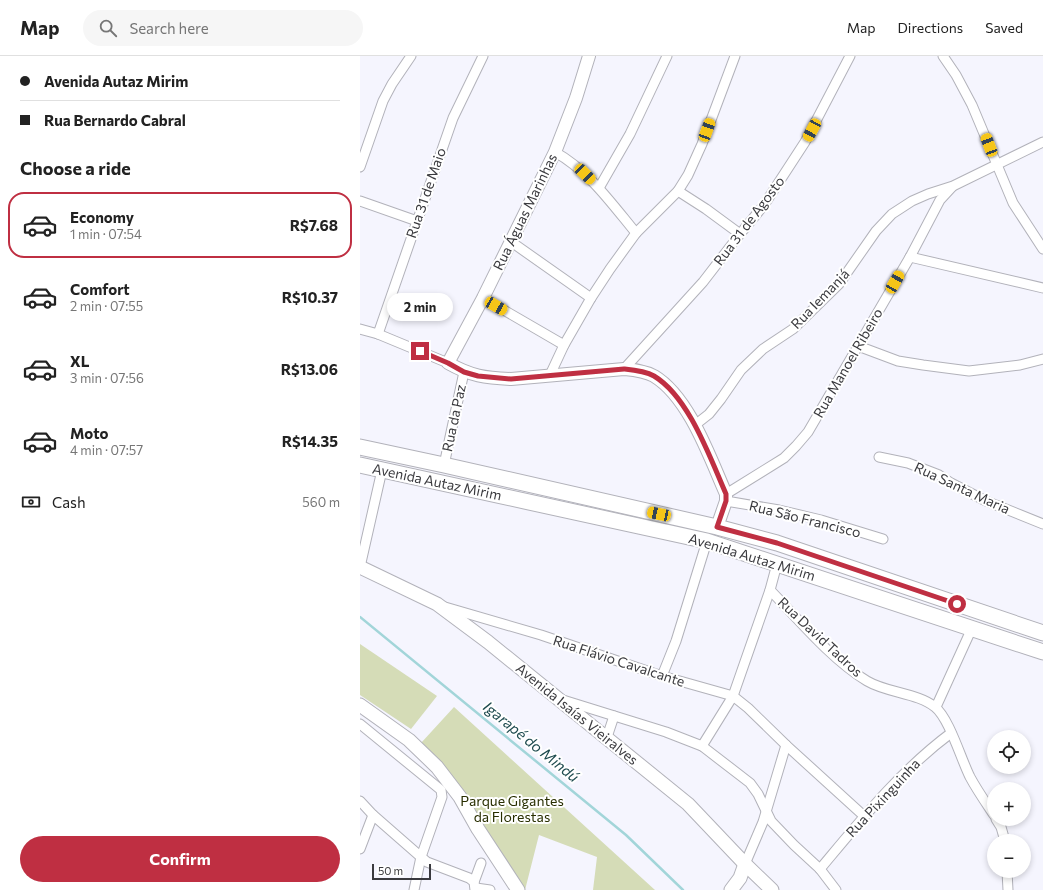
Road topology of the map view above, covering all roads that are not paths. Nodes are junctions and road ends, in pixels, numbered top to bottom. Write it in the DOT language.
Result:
graph roads {
  1 [pos="411,56"];
  2 [pos="483,56"];
  3 [pos="589,56"];
  4 [pos="667,56"];
  5 [pos="735,56"];
  6 [pos="850,56"];
  7 [pos="943,56"];
  8 [pos="1043,142"];
  9 [pos="555,152"];
  10 [pos="997,165"];
  11 [pos="360,167"];
  12 [pos="953,186"];
  13 [pos="599,188"];
  14 [pos="678,191"];
  15 [pos="360,201"];
  16 [pos="417,221"];
  17 [pos="636,233"];
  18 [pos="740,234"];
  19 [pos="510,241"];
  20 [pos="1043,249"];
  21 [pos="910,257"];
  22 [pos="1043,288"];
  23 [pos="483,298"];
  24 [pos="591,298"];
  25 [pos="360,329"];
  26 [pos="378,334"];
  27 [pos="564,345"];
  28 [pos="858,346"];
  29 [pos="1043,359"];
  30 [pos="448,363"];
  31 [pos="624,369"];
  32 [pos="464,372"];
  33 [pos="550,375"];
  34 [pos="695,425"];
  35 [pos="360,447"];
  36 [pos="879,457"];
  37 [pos="360,465"];
  38 [pos="444,465"];
  39 [pos="382,470"];
  40 [pos="726,497"];
  41 [pos="1043,524"];
  42 [pos="717,527"];
  43 [pos="883,538"];
  44 [pos="707,541"];
  45 [pos="777,564"];
  46 [pos="360,567"];
  47 [pos="770,590"];
  48 [pos="437,604"];
  49 [pos="972,628"];
  50 [pos="1042,629"];
  51 [pos="1043,652"];
  52 [pos="662,676"];
  53 [pos="733,696"];
  54 [pos="559,699"];
  55 [pos="360,705"];
  56 [pos="936,708"];
  57 [pos="614,716"];
  58 [pos="360,724"];
  59 [pos="951,733"];
  60 [pos="607,737"];
  61 [pos="786,745"];
  62 [pos="702,746"];
  63 [pos="360,801"];
  64 [pos="987,804"];
  65 [pos="766,813"];
  66 [pos="373,816"];
  67 [pos="864,816"];
  68 [pos="360,849"];
  69 [pos="421,857"];
  70 [pos="481,863"];
  71 [pos="745,864"];
  72 [pos="820,869"];
  73 [pos="1007,878"];
  74 [pos="473,885"];
  75 [pos="732,889"];
  76 [pos="769,889"];
  77 [pos="414,890"];
  78 [pos="490,890"];
  79 [pos="518,890"];
  80 [pos="836,890"];
  81 [pos="1008,890"];
  1 -- 11 [label="street"];
  2 -- 16 [label="street, Rua 31 de Maio"];
  3 -- 9 [label="street, Rua Águas Marinhas"];
  4 -- 13 [label="street"];
  5 -- 14 [label="street"];
  6 -- 18 [label="street, Rua 31 de Agosto"];
  7 -- 10 [label="street"];
  8 -- 10 [label="street"];
  9 -- 13 [label="street"];
  9 -- 19 [label="street, Rua Águas Marinhas"];
  10 -- 12 [label="street"];
  10 -- 20 [label="street"];
  12 -- 21 [label="street, Rua Manoel Ribeiro"];
  12 -- 34 [label="street, Rua Iemanjá"];
  13 -- 17 [label="street"];
  14 -- 17 [label="street"];
  14 -- 18 [label="street"];
  15 -- 16 [label="street"];
  16 -- 26 [label="street, Rua 31 de Maio"];
  17 -- 24 [label="street"];
  18 -- 31 [label="street, Rua 31 de Agosto"];
  19 -- 23 [label="street, Rua Águas Marinhas"];
  19 -- 24 [label="street"];
  21 -- 22 [label="street"];
  21 -- 28 [label="street, Rua Manoel Ribeiro"];
  23 -- 27 [label="street"];
  23 -- 30 [label="street, Rua Águas Marinhas"];
  24 -- 27 [label="street"];
  25 -- 26 [label="street"];
  26 -- 30 [label="street"];
  27 -- 33 [label="street"];
  28 -- 29 [label="street"];
  28 -- 40 [label="street, Rua Manoel Ribeiro"];
  30 -- 32 [label="street"];
  31 -- 33 [label="street"];
  31 -- 34 [label="street"];
  32 -- 33 [label="street"];
  32 -- 38 [label="street, Rua da Paz"];
  34 -- 40 [label="street"];
  35 -- 38 [label="main road, Avenida Autaz Mirim"];
  36 -- 41 [label="street, Rua Santa Maria"];
  37 -- 39 [label="main road, Avenida Autaz Mirim"];
  38 -- 42 [label="main road, Avenida Autaz Mirim"];
  39 -- 44 [label="main road, Avenida Autaz Mirim"];
  39 -- 46 [label="street"];
  40 -- 42 [label="street"];
  40 -- 43 [label="street, Rua São Francisco"];
  42 -- 50 [label="main road, Avenida Autaz Mirim"];
  44 -- 45 [label="main road, Avenida Autaz Mirim"];
  44 -- 52 [label="street"];
  45 -- 47 [label="street"];
  45 -- 49 [label="main road, Avenida Autaz Mirim"];
  46 -- 48 [label="main road, Avenida Isaías Vieiralves"];
  47 -- 53 [label="street"];
  47 -- 56 [label="street, Rua David Tadros"];
  48 -- 52 [label="street, Rua Flávio Cavalcante"];
  48 -- 54 [label="main road, Avenida Isaías Vieiralves"];
  49 -- 51 [label="main road, Avenida Autaz Mirim"];
  49 -- 56 [label="street"];
  52 -- 53 [label="street, Rua Flávio Cavalcante"];
  53 -- 61 [label="street, Rua Flávio Cavalcante"];
  53 -- 62 [label="street"];
  54 -- 57 [label="street"];
  54 -- 60 [label="main road, Avenida Isaías Vieiralves"];
  55 -- 79 [label="main road"];
  56 -- 59 [label="street, Rua David Tadros"];
  57 -- 60 [label="street"];
  57 -- 62 [label="street"];
  58 -- 69 [label="street"];
  59 -- 64 [label="street, Rua David Tadros"];
  59 -- 67 [label="street, Rua Pixinguinha"];
  60 -- 71 [label="main road, Avenida Isaías Vieiralves"];
  61 -- 65 [label="street"];
  61 -- 67 [label="street, Rua Flávio Cavalcante"];
  62 -- 65 [label="street"];
  63 -- 66 [label="street"];
  65 -- 71 [label="street"];
  65 -- 72 [label="street"];
  66 -- 68 [label="street"];
  66 -- 69 [label="street"];
  67 -- 72 [label="street, Rua Pixinguinha"];
  69 -- 74 [label="street"];
  69 -- 77 [label="street"];
  70 -- 74 [label="street"];
  71 -- 75 [label="main road"];
  71 -- 76 [label="main road, Avenida Isaías Vieiralves"];
  72 -- 80 [label="street"];
  73 -- 81 [label="street"];
  74 -- 78 [label="street"];
}
